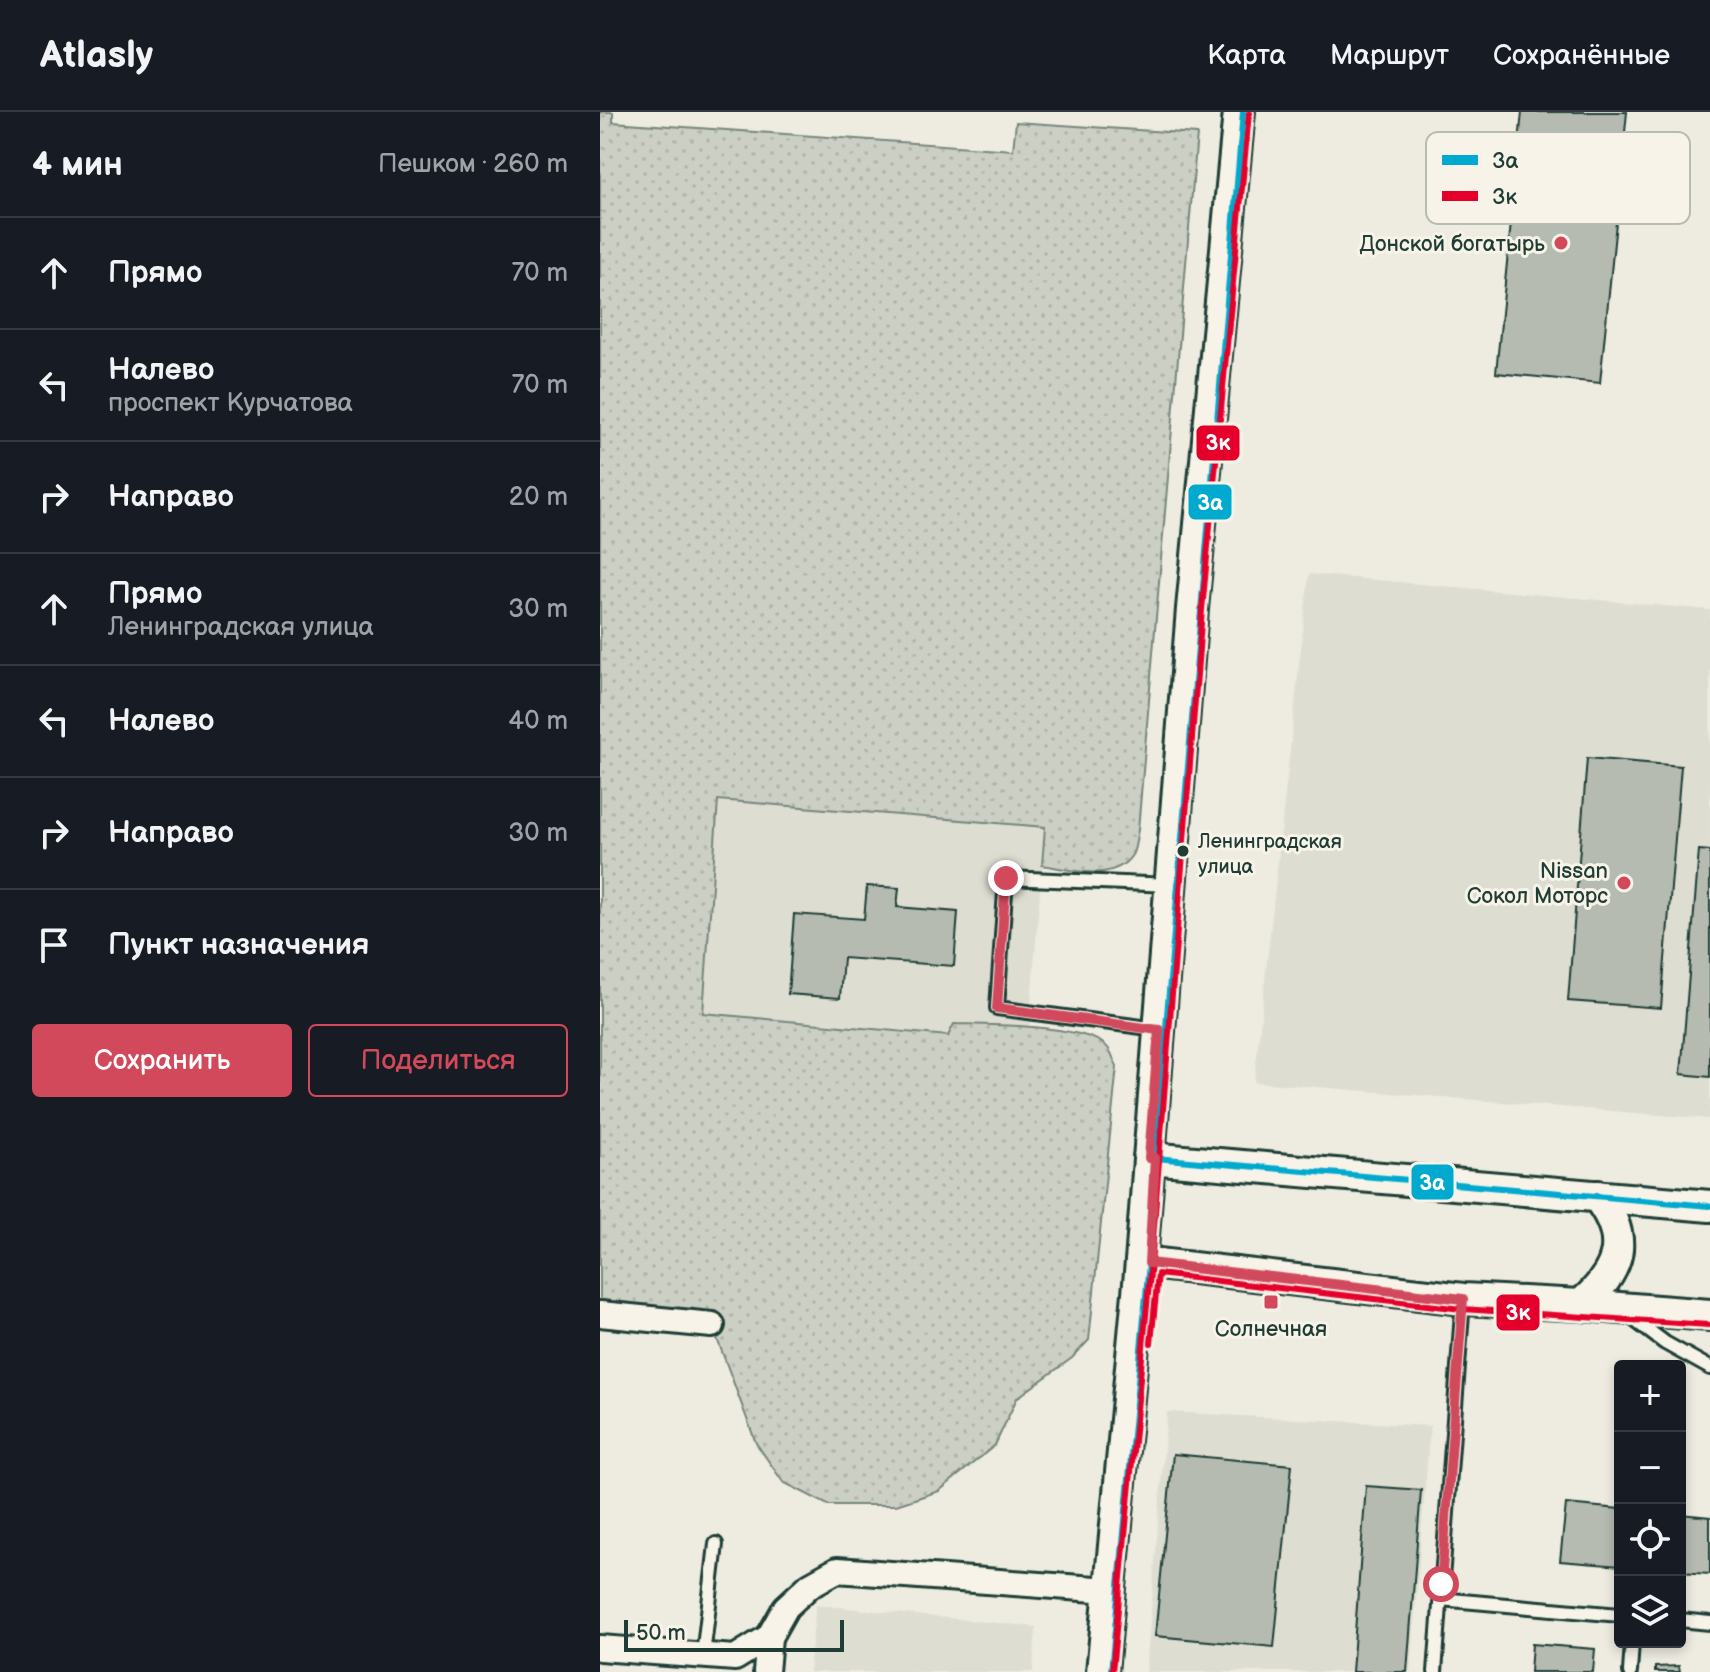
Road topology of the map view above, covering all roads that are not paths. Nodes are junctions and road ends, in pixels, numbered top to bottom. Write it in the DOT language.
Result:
graph roads {
  1 [pos="1241,112"];
  2 [pos="1170,885"];
  3 [pos="1159,1030"];
  4 [pos="1152,1158"];
  5 [pos="1597,1196"];
  6 [pos="1710,1206"];
  7 [pos="1145,1262"];
  8 [pos="1463,1299"];
  9 [pos="1581,1305"];
  10 [pos="1619,1308"];
  11 [pos="600,1314"];
  12 [pos="1710,1315"];
  13 [pos="712,1325"];
  14 [pos="1710,1368"];
  15 [pos="716,1544"];
  16 [pos="1109,1590"];
  17 [pos="1440,1599"];
  18 [pos="1614,1614"];
  19 [pos="1686,1621"];
  20 [pos="1710,1623"];
  21 [pos="769,1637"];
  22 [pos="600,1648"];
  23 [pos="1632,1648"];
  24 [pos="703,1656"];
  25 [pos="766,1672"];
  26 [pos="1102,1672"];
  27 [pos="1111,1672"];
  28 [pos="1435,1672"];
  29 [pos="1630,1672"];
  1 -- 2 [label="street"];
  1 -- 4 [label="street"];
  2 -- 3 [label="street"];
  2 -- 3 [label="lane"];
  3 -- 4 [label="street"];
  4 -- 5 [label="street"];
  4 -- 7 [label="street"];
  5 -- 6 [label="street"];
  5 -- 9 [label="street"];
  7 -- 8 [label="street"];
  7 -- 16 [label="street"];
  7 -- 27 [label="street"];
  8 -- 9 [label="street"];
  8 -- 17 [label="lane"];
  9 -- 10 [label="street"];
  10 -- 12 [label="street"];
  10 -- 14 [label="lane"];
  11 -- 13 [label="street"];
  15 -- 24 [label="lane"];
  16 -- 21 [label="street"];
  16 -- 26 [label="street"];
  17 -- 18 [label="lane"];
  17 -- 28 [label="lane"];
  19 -- 20 [label="lane"];
  21 -- 24 [label="street"];
  21 -- 25 [label="street"];
  22 -- 24 [label="street"];
  23 -- 29 [label="lane"];
}
